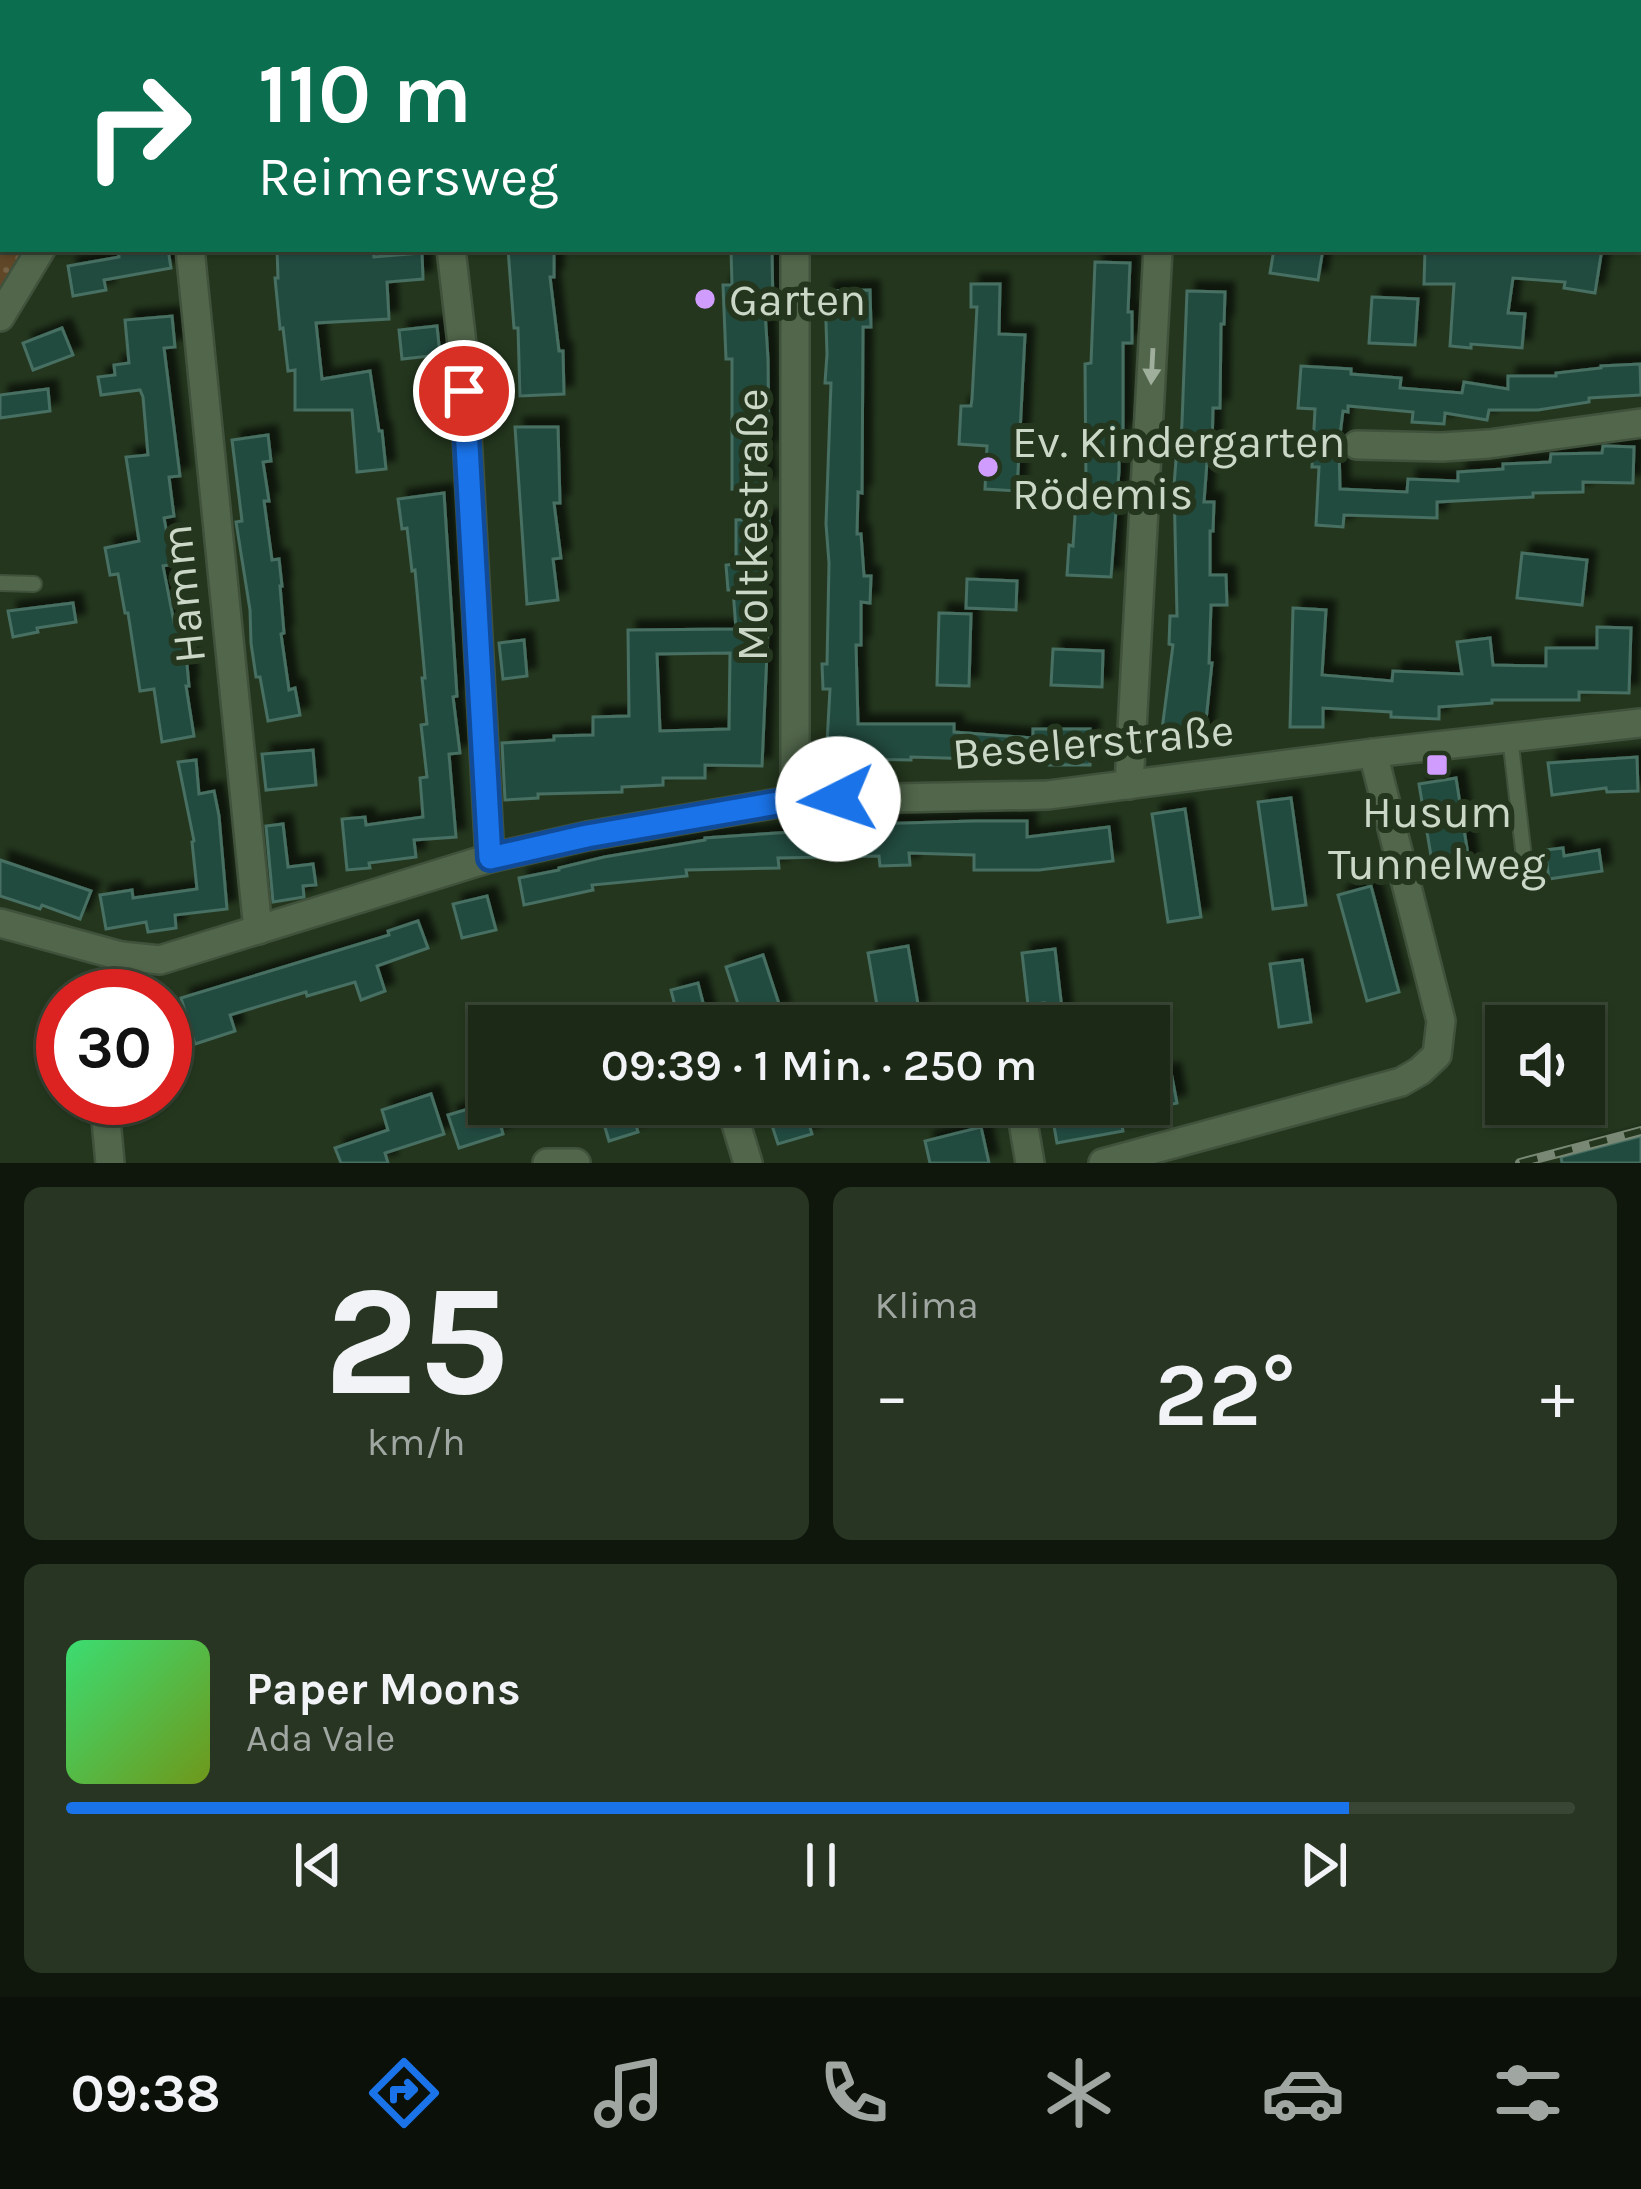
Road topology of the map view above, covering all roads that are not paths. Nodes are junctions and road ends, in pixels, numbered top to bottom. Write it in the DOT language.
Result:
graph roads {
  1 [pos="38,252"];
  2 [pos="190,252"];
  3 [pos="451,252"];
  4 [pos="795,252"];
  5 [pos="1158,252"];
  6 [pos="0,317"];
  7 [pos="1641,423"];
  8 [pos="1357,445"];
  9 [pos="0,583"];
  10 [pos="34,584"];
  11 [pos="1641,723"];
  12 [pos="1510,737"];
  13 [pos="1373,753"];
  14 [pos="1129,785"];
  15 [pos="795,800"];
  16 [pos="490,858"];
  17 [pos="1527,883"];
  18 [pos="0,923"];
  19 [pos="258,930"];
  20 [pos="121,956"];
  21 [pos="119,969"];
  22 [pos="106,1125"];
  23 [pos="736,1125"];
  24 [pos="1024,1125"];
  25 [pos="110,1163"];
  26 [pos="547,1163"];
  27 [pos="576,1163"];
  28 [pos="748,1163"];
  29 [pos="1030,1163"];
  30 [pos="1102,1163"];
  1 -- 6 [label="street"];
  2 -- 19 [label="street, Hamm"];
  3 -- 16 [label="street"];
  4 -- 15 [label="street, Moltkestraße"];
  5 -- 14 [label="street, one-way"];
  7 -- 8 [label="street"];
  9 -- 10 [label="lane"];
  11 -- 12 [label="street, Beselerstraße"];
  12 -- 13 [label="street, Beselerstraße"];
  12 -- 17 [label="lane"];
  13 -- 14 [label="street, Beselerstraße"];
  13 -- 30 [label="street"];
  14 -- 15 [label="street, Beselerstraße"];
  15 -- 16 [label="street, Beselerstraße"];
  16 -- 19 [label="street, Beselerstraße"];
  18 -- 20 [label="street, Beselerstraße"];
  19 -- 20 [label="street, Beselerstraße"];
  20 -- 21 [label="street"];
  22 -- 25 [label="street"];
  23 -- 28 [label="street"];
  24 -- 29 [label="street"];
  26 -- 27 [label="street"];
}
